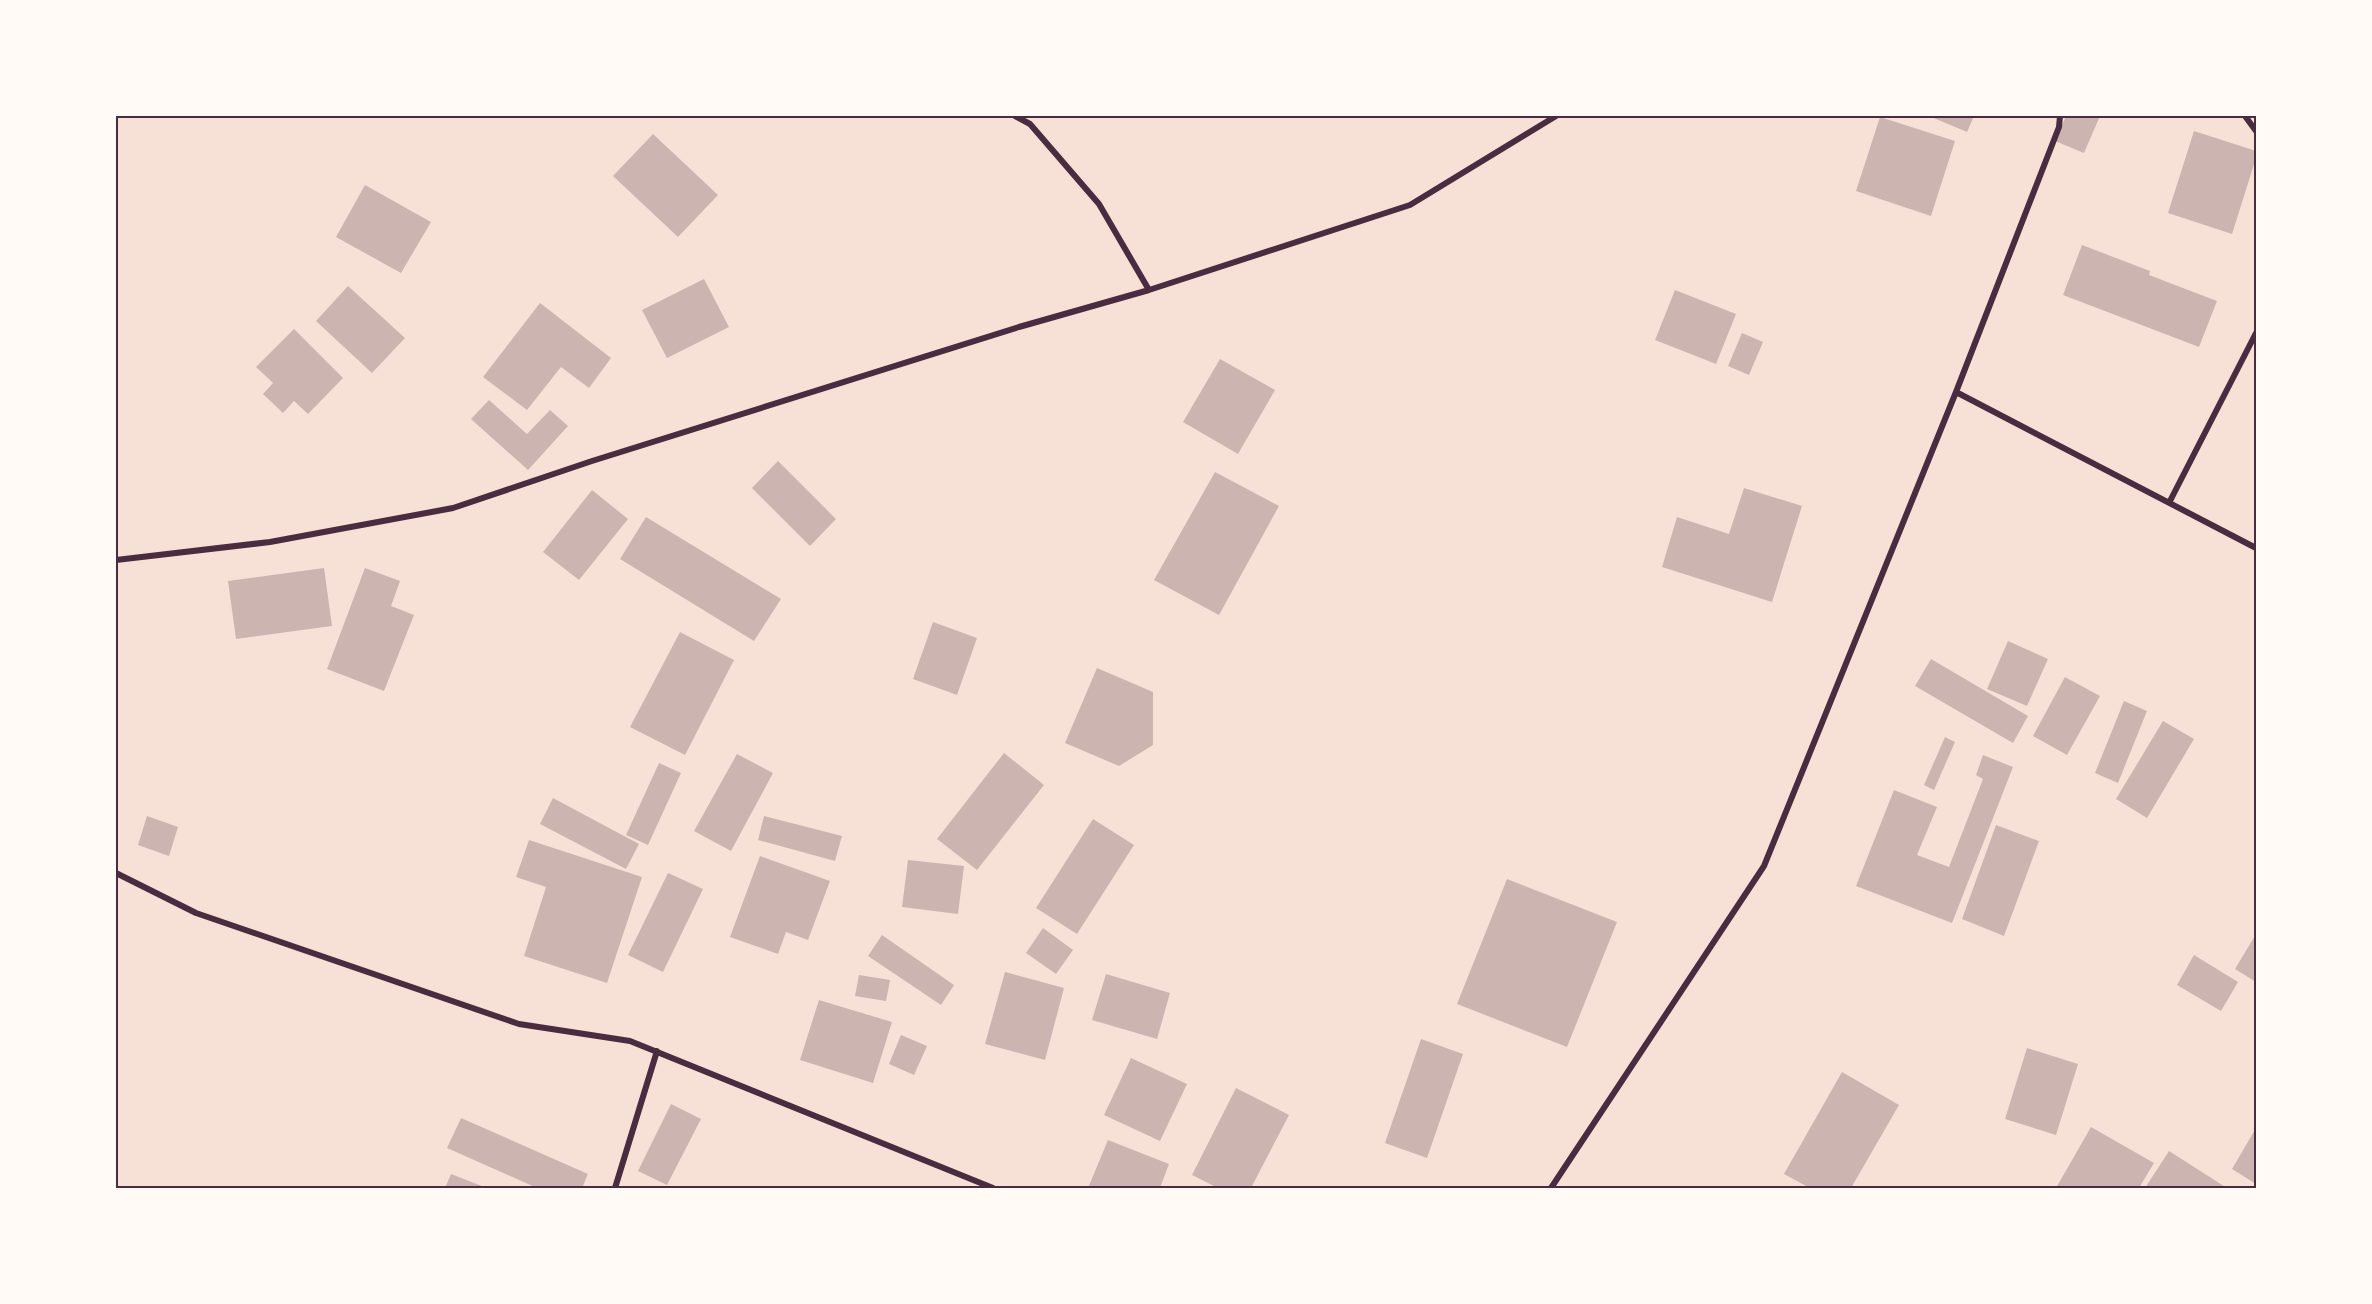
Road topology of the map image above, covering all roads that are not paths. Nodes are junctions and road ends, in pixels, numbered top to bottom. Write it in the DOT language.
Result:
graph roads {
  1 [pos="1015,116"];
  2 [pos="1557,116"];
  3 [pos="2060,116"];
  4 [pos="2245,116"];
  5 [pos="2256,131"];
  6 [pos="1149,290"];
  7 [pos="2256,333"];
  8 [pos="1956,392"];
  9 [pos="2170,501"];
  10 [pos="2256,548"];
  11 [pos="116,560"];
  12 [pos="116,873"];
  13 [pos="657,1051"];
  14 [pos="615,1188"];
  15 [pos="993,1188"];
  16 [pos="1551,1188"];
  1 -- 6 [label="street"];
  2 -- 6 [label="street"];
  3 -- 8 [label="street"];
  4 -- 5 [label="street"];
  6 -- 11 [label="street"];
  7 -- 9 [label="street"];
  8 -- 9 [label="street"];
  8 -- 16 [label="street"];
  9 -- 10 [label="street"];
  12 -- 13 [label="street"];
  13 -- 14 [label="street"];
  13 -- 15 [label="street"];
}
